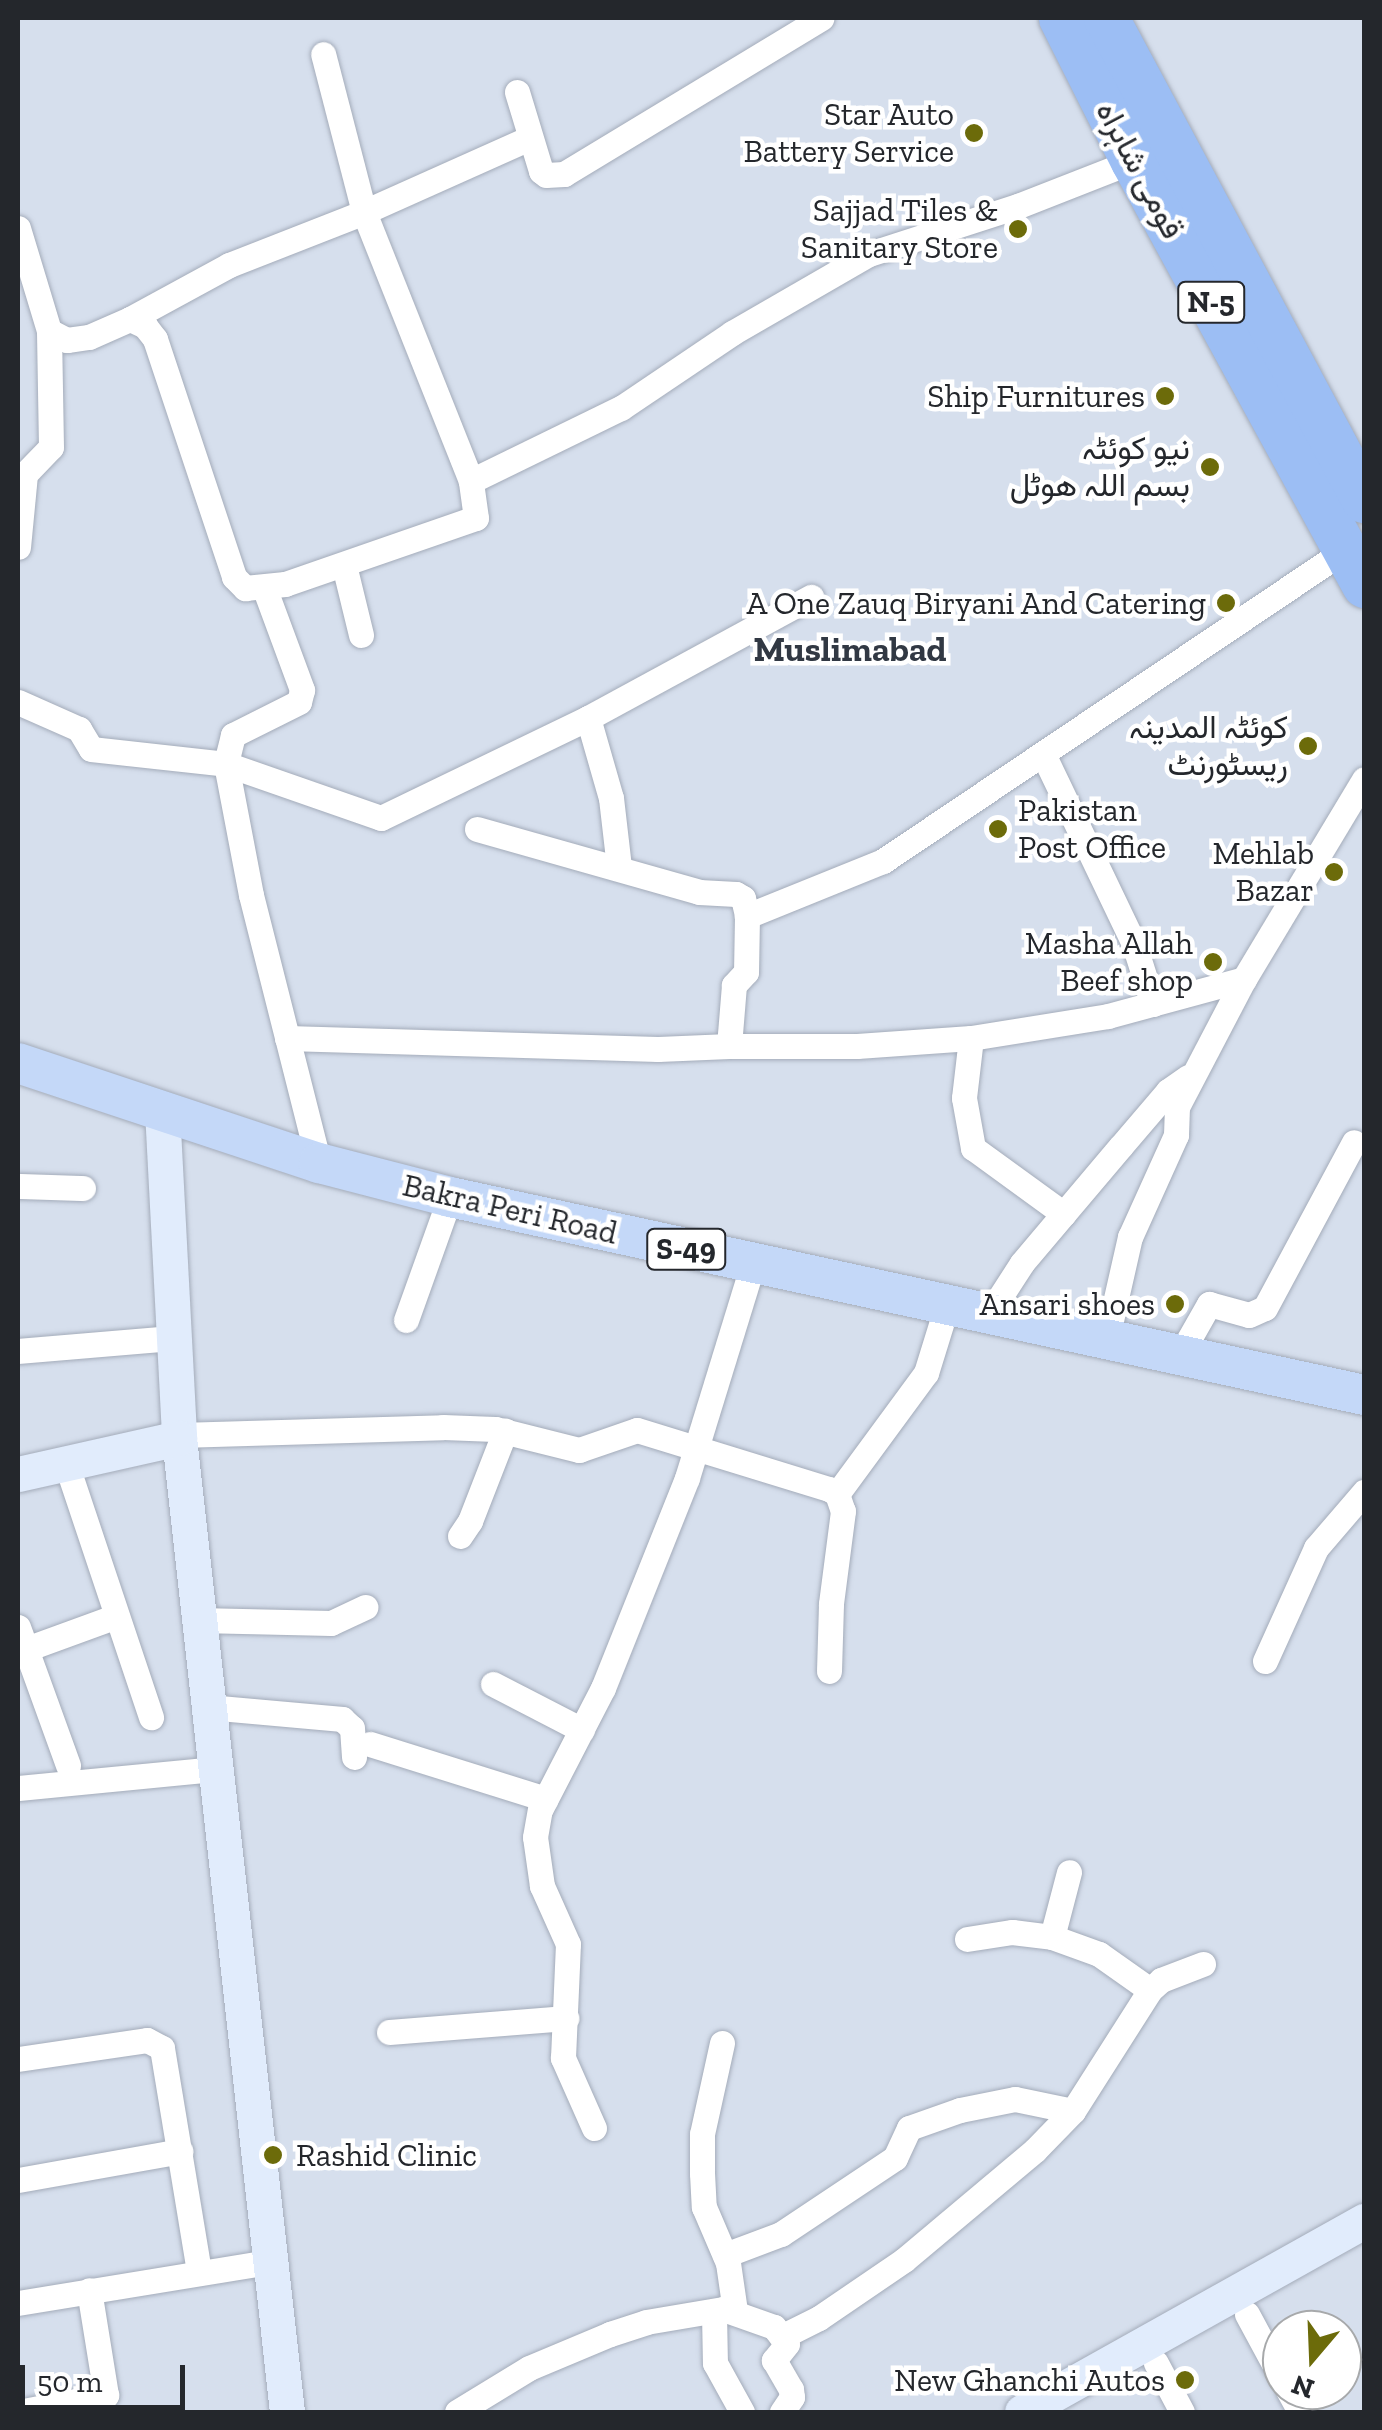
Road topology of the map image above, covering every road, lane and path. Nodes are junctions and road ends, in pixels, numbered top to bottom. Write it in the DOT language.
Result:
graph roads {
  1 [pos="822,18"];
  2 [pos="1061,18"];
  3 [pos="1106,18"];
  4 [pos="324,54"];
  5 [pos="517,92"];
  6 [pos="523,141"];
  7 [pos="1134,161"];
  8 [pos="364,212"];
  9 [pos="18,228"];
  10 [pos="130,319"];
  11 [pos="50,331"];
  12 [pos="471,481"];
  13 [pos="1364,500"];
  14 [pos="18,547"];
  15 [pos="344,565"];
  16 [pos="1355,568"];
  17 [pos="264,587"];
  18 [pos="811,596"];
  19 [pos="361,635"];
  20 [pos="18,702"];
  21 [pos="588,718"];
  22 [pos="1044,756"];
  23 [pos="226,764"];
  24 [pos="1364,778"];
  25 [pos="477,829"];
  26 [pos="618,867"];
  27 [pos="748,916"];
  28 [pos="1244,979"];
  29 [pos="1154,1004"];
  30 [pos="287,1038"];
  31 [pos="970,1038"];
  32 [pos="729,1046"];
  33 [pos="18,1062"];
  34 [pos="1196,1071"];
  35 [pos="162,1110"];
  36 [pos="1354,1142"];
  37 [pos="319,1163"];
  38 [pos="18,1186"];
  39 [pos="83,1188"];
  40 [pos="450,1197"];
  41 [pos="1064,1214"];
  42 [pos="753,1263"];
  43 [pos="948,1302"];
  44 [pos="991,1312"];
  45 [pos="406,1320"];
  46 [pos="174,1338"];
  47 [pos="1107,1338"];
  48 [pos="18,1352"];
  49 [pos="1180,1355"];
  50 [pos="1364,1395"];
  51 [pos="505,1431"];
  52 [pos="179,1437"];
  53 [pos="696,1449"];
  54 [pos="67,1466"];
  55 [pos="18,1474"];
  56 [pos="1364,1492"];
  57 [pos="837,1494"];
  58 [pos="460,1536"];
  59 [pos="366,1607"];
  60 [pos="117,1616"];
  61 [pos="198,1620"];
  62 [pos="20,1643"];
  63 [pos="1264,1661"];
  64 [pos="829,1671"];
  65 [pos="493,1684"];
  66 [pos="208,1707"];
  67 [pos="151,1717"];
  68 [pos="582,1730"];
  69 [pos="68,1766"];
  70 [pos="214,1769"];
  71 [pos="18,1788"];
  72 [pos="546,1798"];
  73 [pos="1069,1872"];
  74 [pos="1052,1937"];
  75 [pos="967,1940"];
  76 [pos="1203,1964"];
  77 [pos="1150,1990"];
  78 [pos="566,2018"];
  79 [pos="389,2032"];
  80 [pos="722,2043"];
  81 [pos="18,2059"];
  82 [pos="1073,2111"];
  83 [pos="594,2128"];
  84 [pos="180,2151"];
  85 [pos="18,2180"];
  86 [pos="1364,2221"];
  87 [pos="1364,2247"];
  88 [pos="725,2255"];
  89 [pos="268,2262"];
  90 [pos="199,2272"];
  91 [pos="89,2290"];
  92 [pos="18,2302"];
  93 [pos="724,2312"];
  94 [pos="1247,2314"];
  95 [pos="783,2336"];
  96 [pos="1262,2342"];
  97 [pos="1156,2363"];
  98 [pos="18,2412"];
  99 [pos="288,2412"];
  100 [pos="457,2412"];
  101 [pos="742,2412"];
  102 [pos="782,2412"];
  103 [pos="1022,2412"];
  104 [pos="1063,2412"];
  105 [pos="1182,2412"];
  1 -- 5 [label="street"];
  2 -- 7 [label="highway, قومی شاہراہ / N-5"];
  3 -- 13 [label="highway, قومی شاہراہ / N-5"];
  4 -- 8 [label="street"];
  6 -- 8 [label="street"];
  7 -- 12 [label="street"];
  7 -- 16 [label="highway, قومی شاہراہ / N-5"];
  8 -- 10 [label="street"];
  8 -- 12 [label="street"];
  9 -- 11 [label="street"];
  10 -- 11 [label="street"];
  10 -- 17 [label="street"];
  11 -- 14 [label="street"];
  12 -- 15 [label="street"];
  15 -- 17 [label="street"];
  15 -- 19 [label="street"];
  16 -- 22 [label="street"];
  17 -- 23 [label="street"];
  18 -- 21 [label="street"];
  20 -- 23 [label="street"];
  21 -- 23 [label="street"];
  21 -- 26 [label="street"];
  22 -- 27 [label="street"];
  22 -- 29 [label="street"];
  23 -- 30 [label="street"];
  24 -- 28 [label="street"];
  25 -- 26 [label="street"];
  26 -- 27 [label="street"];
  27 -- 32 [label="street"];
  28 -- 29 [label="street"];
  28 -- 34 [label="street"];
  29 -- 31 [label="street"];
  30 -- 32 [label="street"];
  30 -- 37 [label="street"];
  31 -- 32 [label="street"];
  31 -- 41 [label="street"];
  33 -- 35 [label="main road, Bakra Peri Road / S-49"];
  34 -- 41 [label="street"];
  34 -- 47 [label="street"];
  35 -- 37 [label="main road, Bakra Peri Road / S-49"];
  35 -- 46 [label="street"];
  36 -- 49 [label="street"];
  37 -- 40 [label="main road, Bakra Peri Road / S-49"];
  38 -- 39 [label="street"];
  40 -- 42 [label="main road, Bakra Peri Road / S-49"];
  40 -- 45 [label="street"];
  41 -- 44 [label="street"];
  42 -- 43 [label="main road, Bakra Peri Road / S-49"];
  42 -- 53 [label="street"];
  43 -- 44 [label="main road, Bakra Peri Road / S-49"];
  43 -- 57 [label="street"];
  44 -- 47 [label="main road, Bakra Peri Road / S-49"];
  46 -- 48 [label="street"];
  46 -- 52 [label="street"];
  47 -- 49 [label="main road, Bakra Peri Road / S-49"];
  49 -- 50 [label="main road, Bakra Peri Road / S-49"];
  51 -- 52 [label="street"];
  51 -- 53 [label="street"];
  51 -- 58 [label="street"];
  52 -- 54 [label="street"];
  52 -- 61 [label="street"];
  53 -- 57 [label="street"];
  53 -- 68 [label="street"];
  54 -- 55 [label="street"];
  54 -- 60 [label="street"];
  56 -- 63 [label="street"];
  57 -- 64 [label="street"];
  59 -- 61 [label="street"];
  60 -- 62 [label="street"];
  60 -- 67 [label="street"];
  61 -- 66 [label="street"];
  62 -- 69 [label="street"];
  65 -- 68 [label="street"];
  66 -- 70 [label="street"];
  66 -- 72 [label="street"];
  68 -- 72 [label="street"];
  70 -- 71 [label="street"];
  70 -- 89 [label="street"];
  72 -- 78 [label="street"];
  73 -- 74 [label="street"];
  74 -- 75 [label="street"];
  74 -- 77 [label="street"];
  76 -- 77 [label="street"];
  77 -- 82 [label="street"];
  78 -- 79 [label="street"];
  78 -- 83 [label="street"];
  80 -- 88 [label="street"];
  81 -- 84 [label="street"];
  82 -- 88 [label="street"];
  82 -- 95 [label="street"];
  84 -- 85 [label="street"];
  84 -- 90 [label="street"];
  86 -- 103 [label="street"];
  87 -- 94 [label="street"];
  88 -- 93 [label="street"];
  89 -- 90 [label="street"];
  89 -- 99 [label="street"];
  90 -- 91 [label="street"];
  91 -- 92 [label="street"];
  91 -- 98 [label="street"];
  93 -- 95 [label="street"];
  93 -- 100 [label="street"];
  93 -- 101 [label="street"];
  94 -- 96 [label="street"];
  94 -- 97 [label="street"];
  95 -- 102 [label="street"];
  97 -- 104 [label="street"];
  97 -- 105 [label="street"];
}
